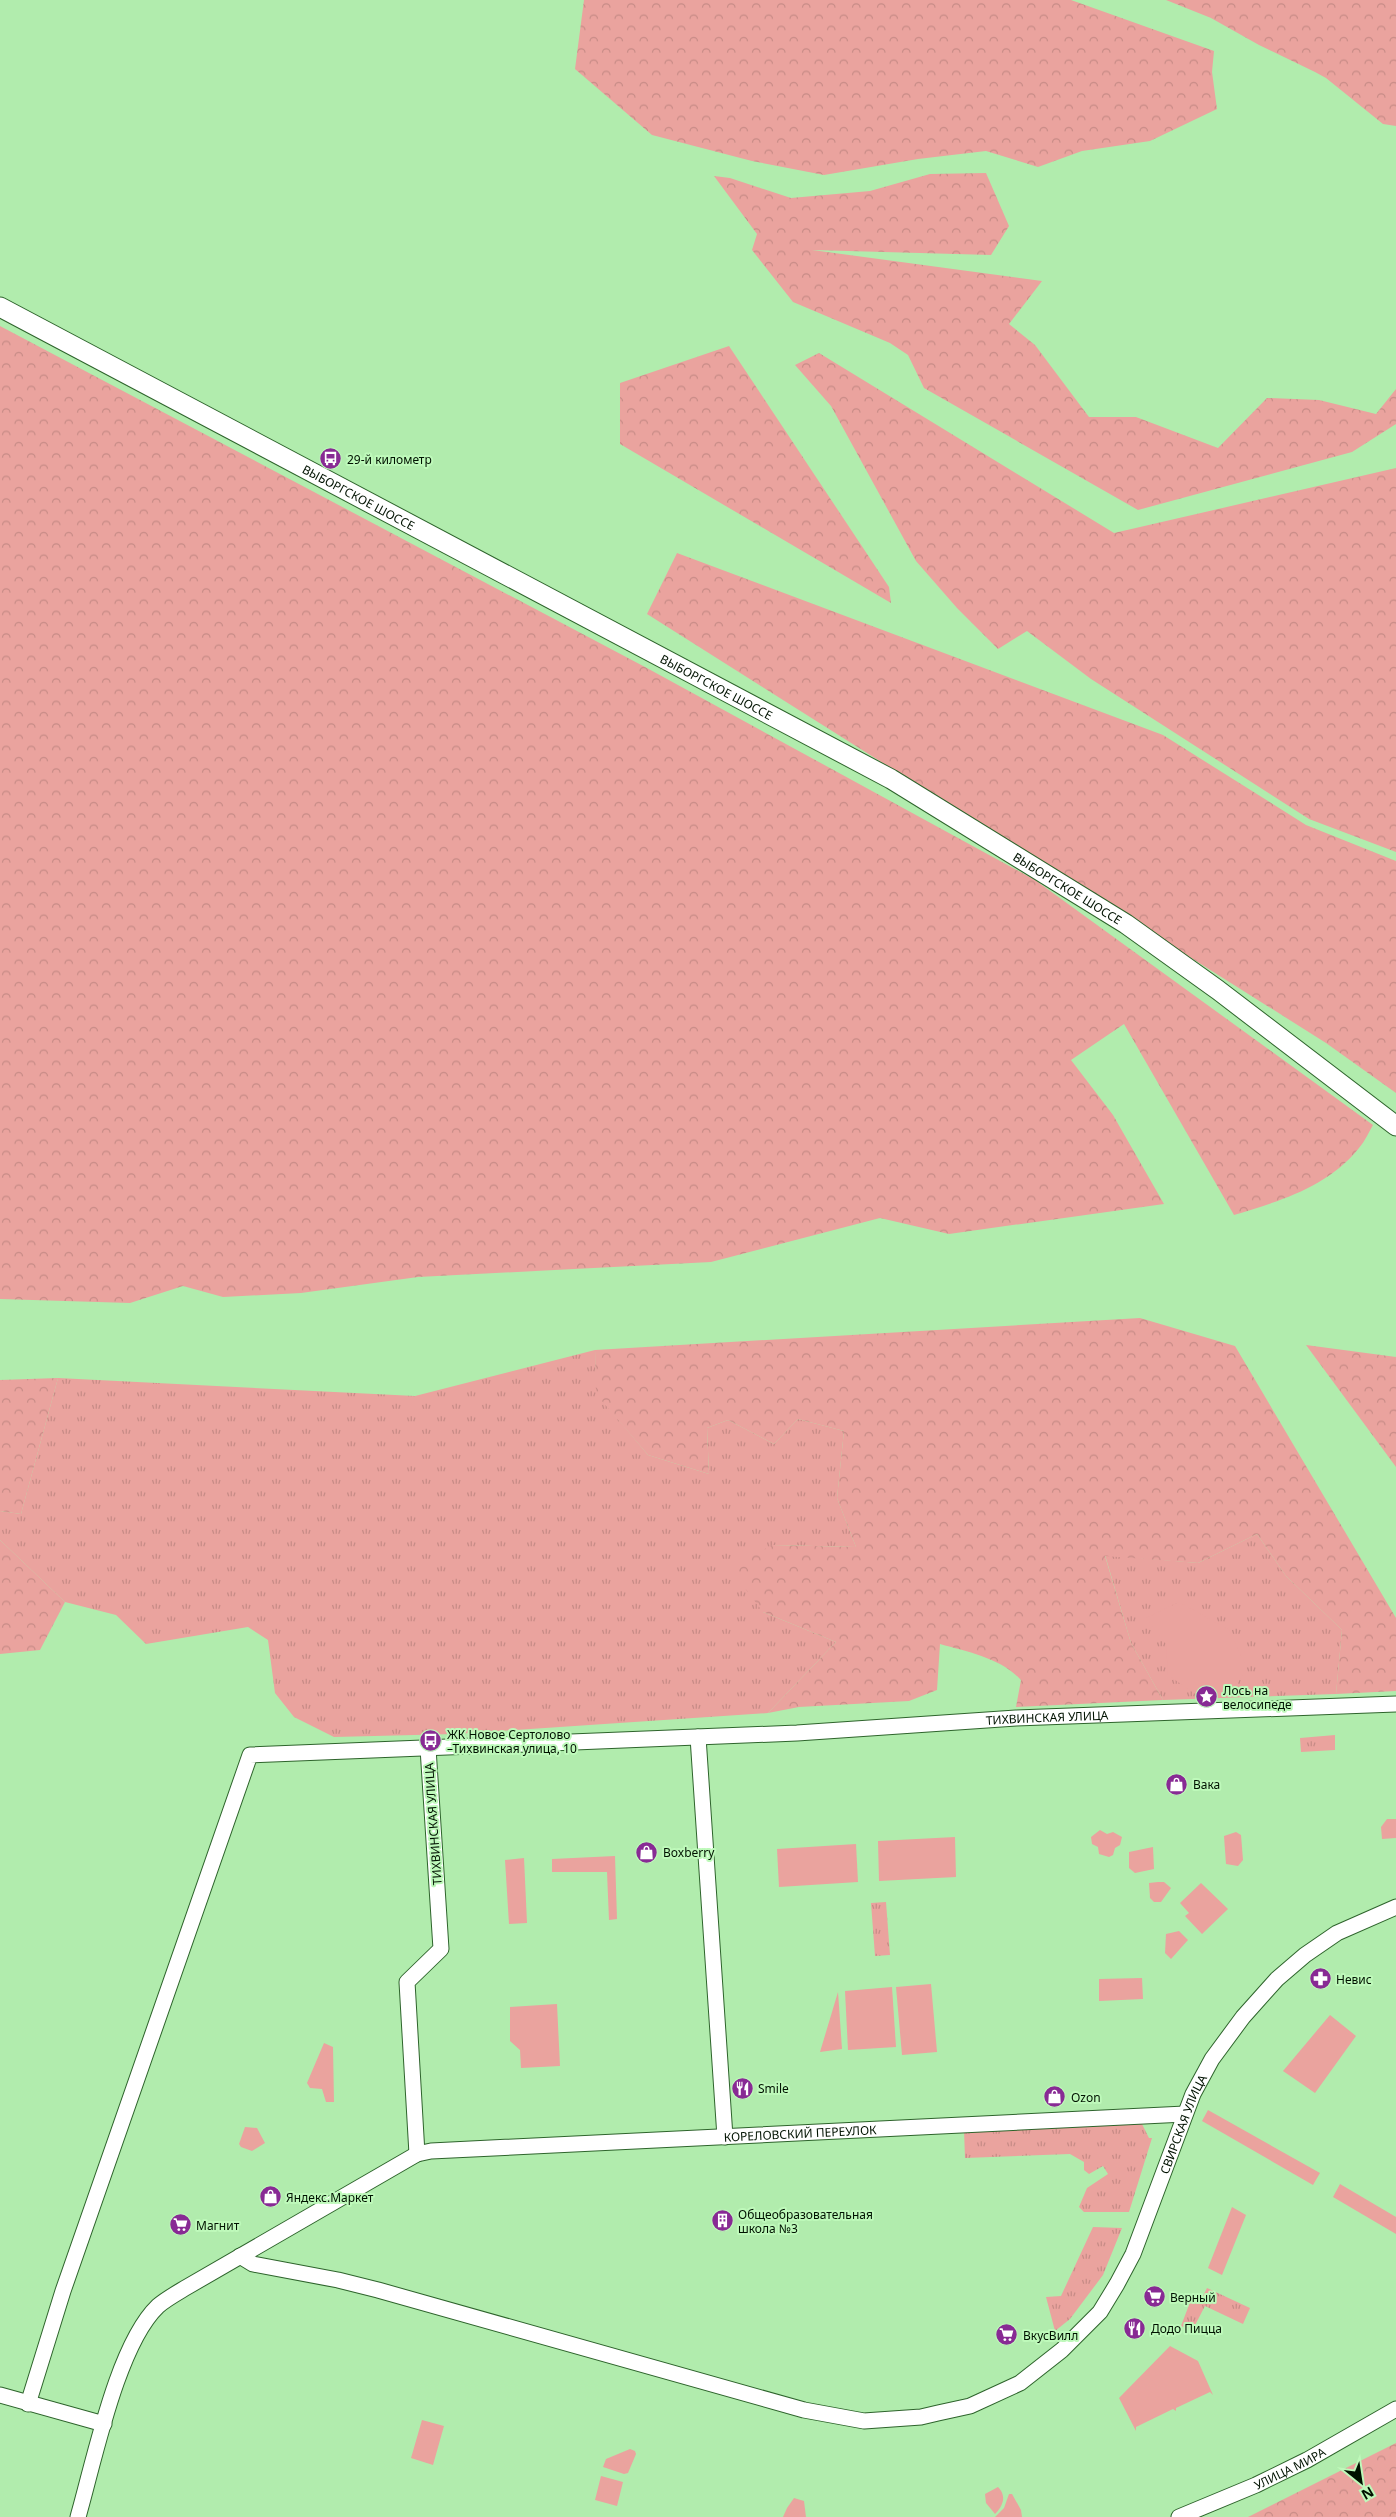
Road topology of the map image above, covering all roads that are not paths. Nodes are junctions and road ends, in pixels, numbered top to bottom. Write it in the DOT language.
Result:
graph roads {
  1 [pos="0,307"];
  2 [pos="1396,1126"];
  3 [pos="1396,1704"];
  4 [pos="698,1737"];
  5 [pos="428,1748"];
  6 [pos="1396,1907"];
  7 [pos="1185,2114"];
  8 [pos="725,2137"];
  9 [pos="417,2154"];
  10 [pos="240,2256"];
  11 [pos="0,2395"];
  12 [pos="28,2404"];
  13 [pos="1396,2409"];
  14 [pos="104,2424"];
  15 [pos="78,2517"];
  16 [pos="1179,2517"];
  1 -- 2 [label="main road, ВЫБОРГСКОЕ ШОССЕ"];
  3 -- 4 [label="street, ТИХВИНСКАЯ УЛИЦА"];
  4 -- 5 [label="street, ТИХВИНСКАЯ УЛИЦА"];
  4 -- 8 [label="street"];
  5 -- 9 [label="street, ТИХВИНСКАЯ УЛИЦА"];
  5 -- 12 [label="street"];
  6 -- 7 [label="street, СВИРСКАЯ УЛИЦА"];
  7 -- 8 [label="street, КОРЕЛОВСКИЙ ПЕРЕУЛОК"];
  7 -- 10 [label="street, СВИРСКАЯ УЛИЦА"];
  8 -- 9 [label="street, КОРЕЛОВСКИЙ ПЕРЕУЛОК"];
  9 -- 10 [label="street"];
  10 -- 14 [label="street"];
  11 -- 12 [label="street"];
  12 -- 14 [label="street"];
  13 -- 16 [label="street, УЛИЦА МИРА"];
  14 -- 15 [label="street"];
}
